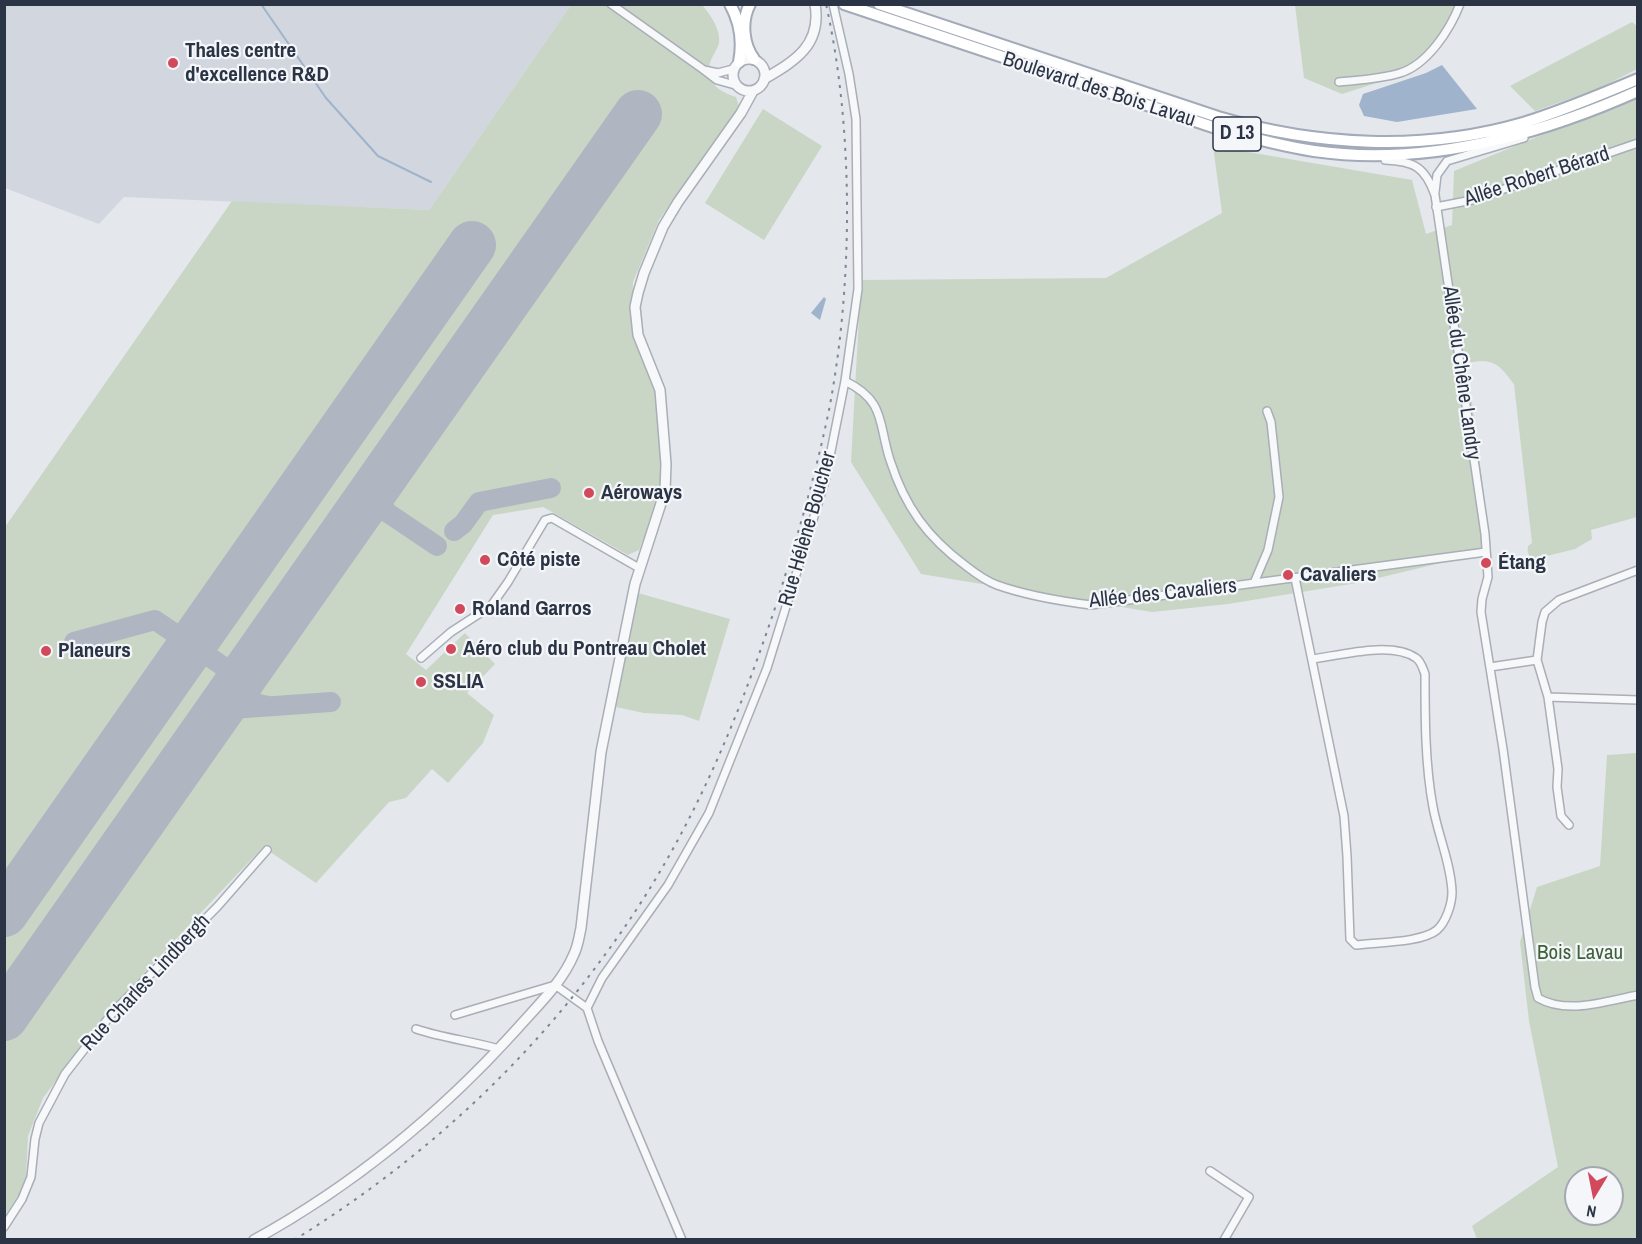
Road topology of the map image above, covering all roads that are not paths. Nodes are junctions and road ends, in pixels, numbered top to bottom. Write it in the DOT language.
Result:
graph roads {
  1 [pos="611,4"];
  2 [pos="730,4"];
  3 [pos="750,4"];
  4 [pos="815,4"];
  5 [pos="833,4"];
  6 [pos="879,4"];
  7 [pos="1460,4"];
  8 [pos="844,5"];
  9 [pos="754,60"];
  10 [pos="736,65"];
  11 [pos="786,65"];
  12 [pos="763,67"];
  13 [pos="704,70"];
  14 [pos="765,79"];
  15 [pos="1638,79"];
  16 [pos="1340,82"];
  17 [pos="738,87"];
  18 [pos="753,91"];
  19 [pos="1638,91"];
  20 [pos="744,107"];
  21 [pos="1553,126"];
  22 [pos="1638,143"];
  23 [pos="1336,153"];
  24 [pos="1435,195"];
  25 [pos="1436,207"];
  26 [pos="845,381"];
  27 [pos="1267,411"];
  28 [pos="1486,552"];
  29 [pos="639,568"];
  30 [pos="1638,570"];
  31 [pos="1295,578"];
  32 [pos="1254,583"];
  33 [pos="421,658"];
  34 [pos="1312,659"];
  35 [pos="1537,660"];
  36 [pos="1490,667"];
  37 [pos="1548,697"];
  38 [pos="1638,700"];
  39 [pos="1569,825"];
  40 [pos="267,850"];
  41 [pos="555,985"];
  42 [pos="1638,995"];
  43 [pos="587,1008"];
  44 [pos="455,1015"];
  45 [pos="416,1029"];
  46 [pos="499,1049"];
  47 [pos="1210,1171"];
  48 [pos="4,1227"];
  49 [pos="254,1239"];
  50 [pos="682,1239"];
  51 [pos="1224,1239"];
  1 -- 13 [label="street"];
  2 -- 10 [label="main road"];
  3 -- 9 [label="main road"];
  4 -- 11 [label="street"];
  5 -- 26 [label="street, Rue Hélène Boucher"];
  6 -- 15 [label="main road, Boulevard des Bois Lavau / D 13"];
  7 -- 16 [label="street"];
  8 -- 23 [label="main road, Boulevard des Bois Lavau / D 13"];
  9 -- 10 [label="street"];
  9 -- 12 [label="street"];
  10 -- 13 [label="street"];
  10 -- 17 [label="street"];
  11 -- 12 [label="street"];
  11 -- 14 [label="street"];
  12 -- 14 [label="street"];
  13 -- 17 [label="street"];
  14 -- 18 [label="street"];
  17 -- 18 [label="street"];
  17 -- 20 [label="street"];
  18 -- 20 [label="street"];
  19 -- 21 [label="main road, Boulevard des Bois Lavau / D 13"];
  20 -- 29 [label="street"];
  21 -- 23 [label="main road, Boulevard des Bois Lavau / D 13"];
  21 -- 24 [label="street, Allée du Chêne Landry"];
  22 -- 25 [label="street, Allée Robert Bérard"];
  23 -- 24 [label="street, Allée du Chêne Landry"];
  24 -- 25 [label="street, Allée du Chêne Landry"];
  25 -- 28 [label="street, Allée du Chêne Landry"];
  26 -- 32 [label="street, Allée des Cavaliers"];
  26 -- 43 [label="street, Rue Hélène Boucher"];
  27 -- 32 [label="street"];
  28 -- 31 [label="street, Allée des Cavaliers"];
  28 -- 36 [label="street, Allée du Chêne Landry"];
  29 -- 33 [label="street"];
  29 -- 41 [label="street"];
  30 -- 35 [label="street"];
  31 -- 32 [label="street, Allée des Cavaliers"];
  31 -- 34 [label="street"];
  34 -- 34 [label="street"];
  35 -- 36 [label="street"];
  35 -- 37 [label="street"];
  36 -- 42 [label="street, Allée du Chêne Landry"];
  37 -- 38 [label="street"];
  37 -- 39 [label="street"];
  40 -- 48 [label="street, Rue Charles Lindbergh"];
  41 -- 43 [label="street"];
  41 -- 44 [label="street"];
  41 -- 46 [label="street"];
  43 -- 50 [label="street"];
  45 -- 46 [label="street"];
  46 -- 49 [label="street"];
  47 -- 51 [label="street"];
}
